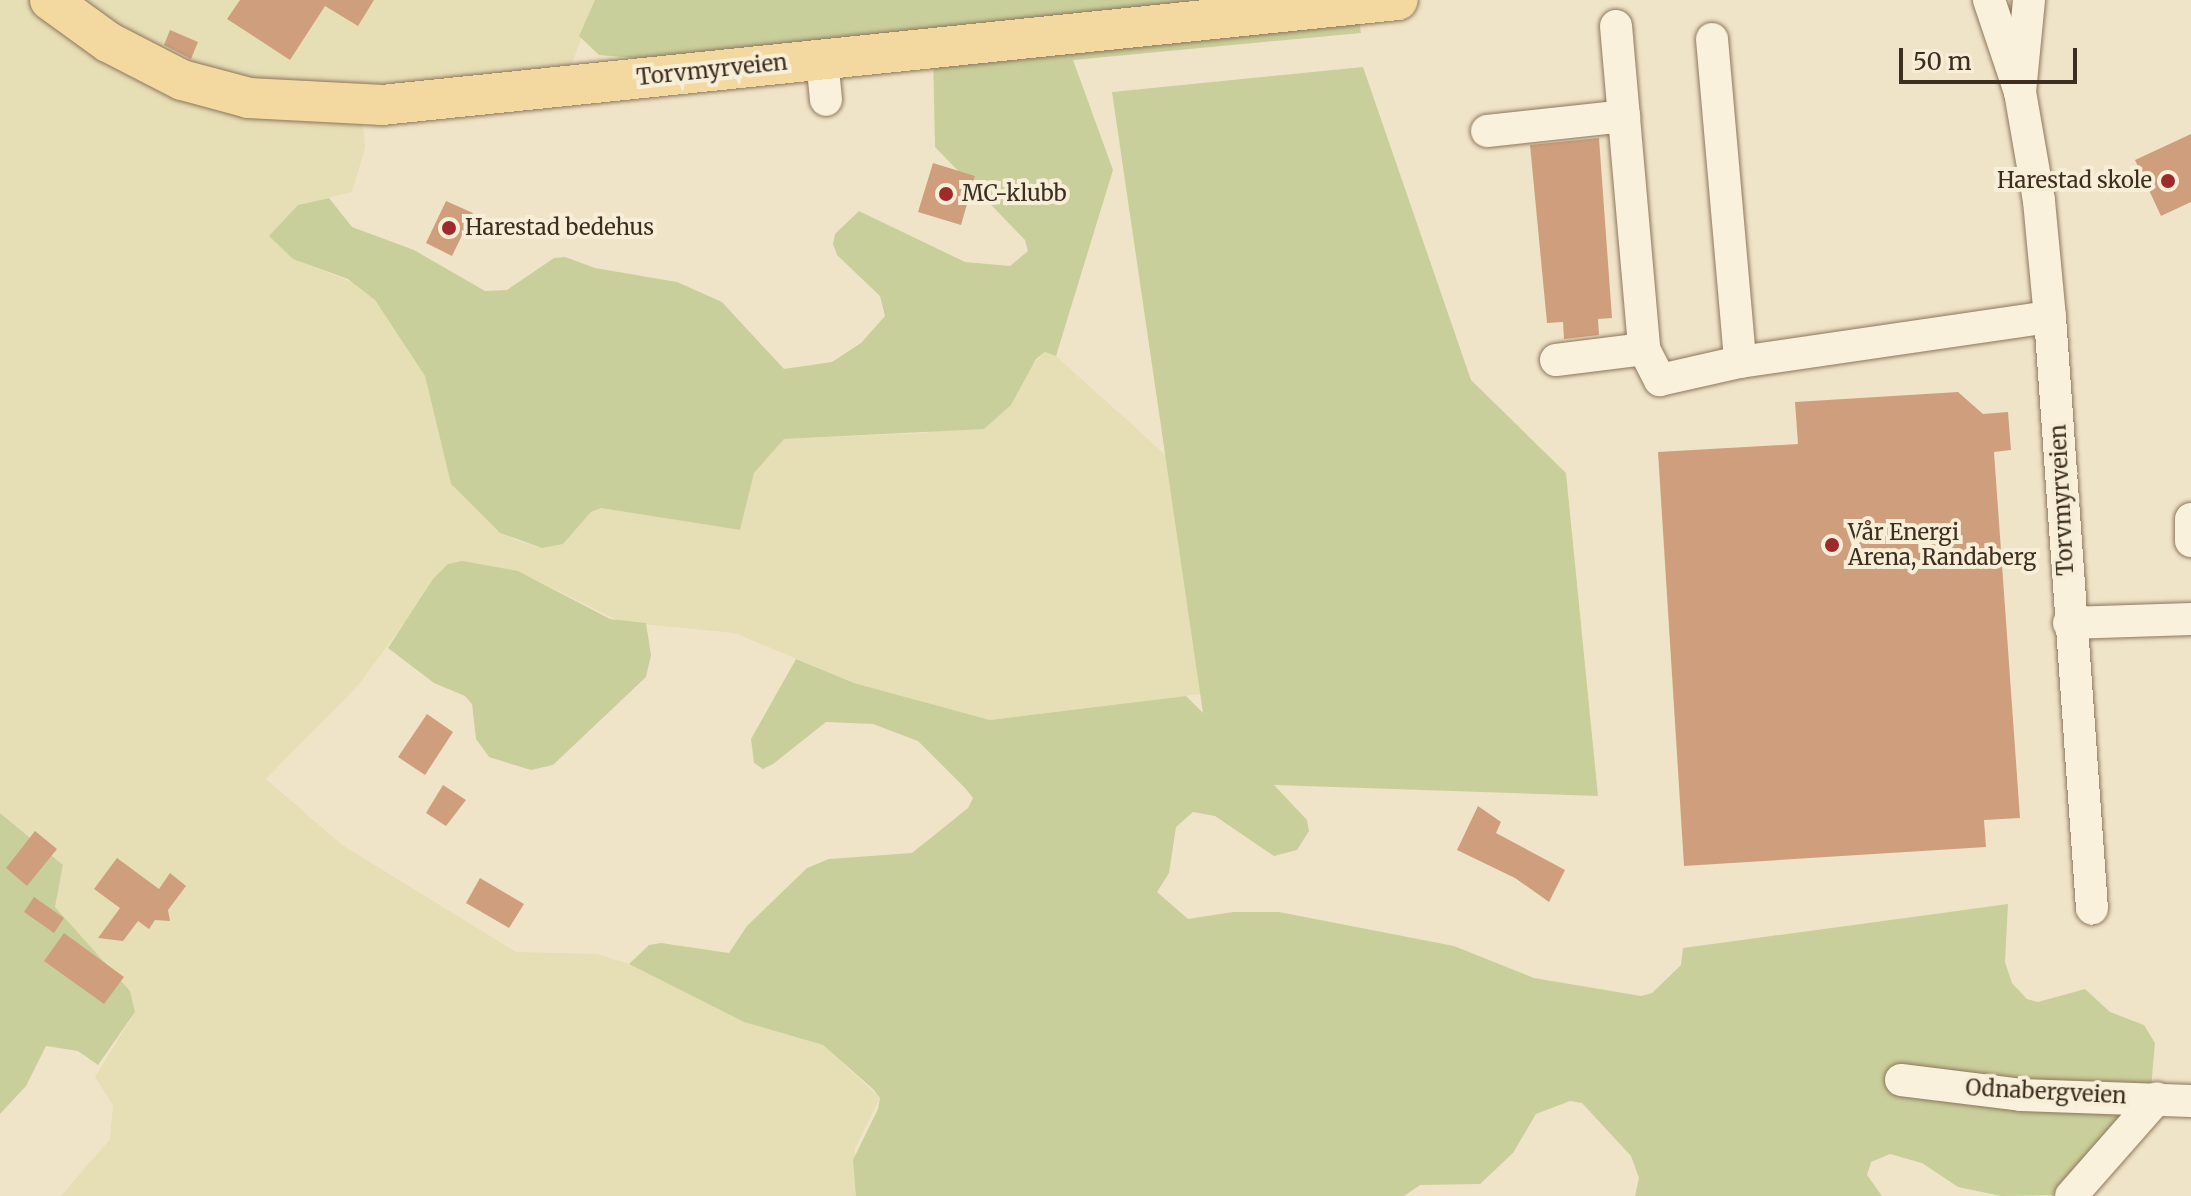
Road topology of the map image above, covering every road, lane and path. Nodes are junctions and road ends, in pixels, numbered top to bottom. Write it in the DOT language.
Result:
graph roads {
  1 [pos="50,0"];
  2 [pos="1398,0"];
  3 [pos="1989,0"];
  4 [pos="2029,0"];
  5 [pos="1616,26"];
  6 [pos="1712,39"];
  7 [pos="822,59"];
  8 [pos="2020,92"];
  9 [pos="826,100"];
  10 [pos="1624,116"];
  11 [pos="1487,131"];
  12 [pos="2050,317"];
  13 [pos="1644,349"];
  14 [pos="1556,360"];
  15 [pos="1740,362"];
  16 [pos="2191,519"];
  17 [pos="2191,541"];
  18 [pos="2191,619"];
  19 [pos="2069,623"];
  20 [pos="2092,909"];
  21 [pos="1901,1080"];
  22 [pos="2157,1098"];
  23 [pos="2191,1101"];
  24 [pos="2071,1196"];
  1 -- 7 [label="main road, Torvmyrveien"];
  2 -- 7 [label="main road, Torvmyrveien"];
  3 -- 8 [label="street"];
  4 -- 8 [label="street"];
  5 -- 10 [label="street"];
  6 -- 15 [label="street"];
  7 -- 9 [label="street"];
  8 -- 12 [label="street, Torvmyrveien"];
  10 -- 11 [label="street"];
  10 -- 13 [label="street"];
  12 -- 15 [label="street"];
  12 -- 19 [label="street, Torvmyrveien"];
  13 -- 14 [label="street"];
  13 -- 15 [label="street"];
  16 -- 17 [label="street"];
  18 -- 19 [label="street"];
  19 -- 20 [label="street, Torvmyrveien"];
  21 -- 22 [label="street, Odnabergveien"];
  22 -- 23 [label="street, Odnabergveien"];
  22 -- 24 [label="street"];
}
